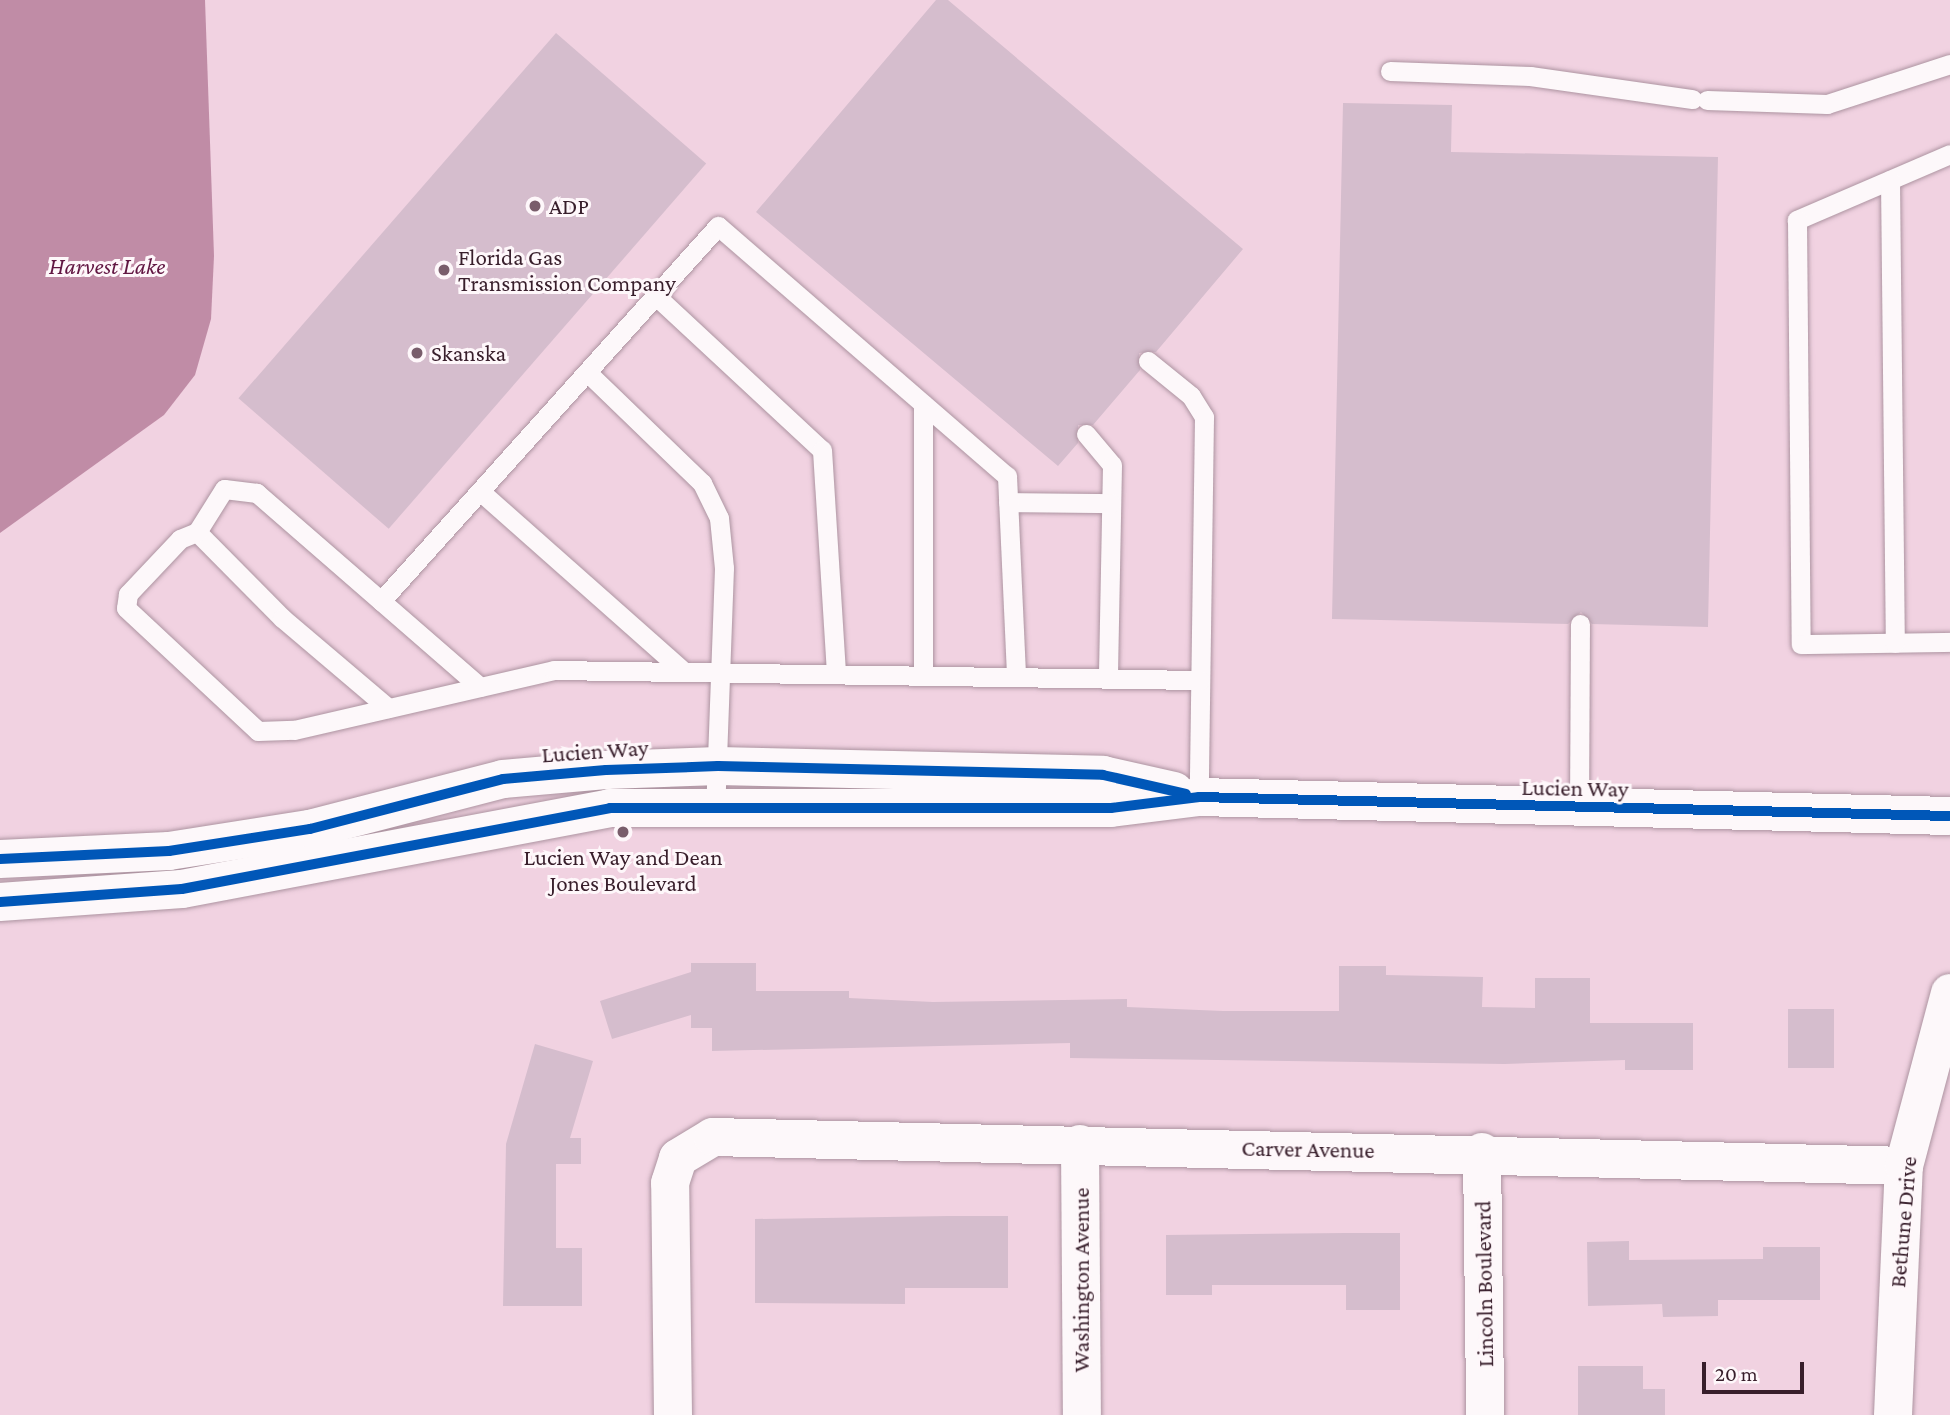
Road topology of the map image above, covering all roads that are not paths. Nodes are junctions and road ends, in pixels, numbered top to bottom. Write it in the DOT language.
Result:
graph roads {
  1 [pos="1950,64"];
  2 [pos="1390,71"];
  3 [pos="1950,154"];
  4 [pos="1890,180"];
  5 [pos="656,296"];
  6 [pos="1148,360"];
  7 [pos="587,372"];
  8 [pos="923,404"];
  9 [pos="1086,433"];
  10 [pos="482,494"];
  11 [pos="1008,502"];
  12 [pos="1111,502"];
  13 [pos="197,533"];
  14 [pos="381,601"];
  15 [pos="1580,624"];
  16 [pos="1950,642"];
  17 [pos="1895,643"];
  18 [pos="681,669"];
  19 [pos="721,670"];
  20 [pos="836,672"];
  21 [pos="923,674"];
  22 [pos="1016,676"];
  23 [pos="1108,678"];
  24 [pos="1200,680"];
  25 [pos="480,687"];
  26 [pos="388,708"];
  27 [pos="718,766"];
  28 [pos="1199,797"];
  29 [pos="715,808"];
  30 [pos="1579,810"];
  31 [pos="1950,816"];
  32 [pos="0,859"];
  33 [pos="0,902"];
  34 [pos="1950,993"];
  35 [pos="1080,1144"];
  36 [pos="1482,1152"];
  37 [pos="1903,1167"];
  38 [pos="673,1415"];
  39 [pos="1082,1415"];
  40 [pos="1485,1415"];
  41 [pos="1893,1415"];
  1 -- 2 [label="lane"];
  3 -- 4 [label="lane"];
  4 -- 17 [label="lane"];
  4 -- 17 [label="lane"];
  5 -- 7 [label="lane"];
  5 -- 8 [label="lane"];
  5 -- 20 [label="lane"];
  6 -- 24 [label="lane"];
  7 -- 10 [label="lane"];
  7 -- 19 [label="lane"];
  8 -- 11 [label="lane"];
  8 -- 21 [label="lane"];
  9 -- 12 [label="lane"];
  10 -- 14 [label="lane"];
  10 -- 18 [label="lane"];
  11 -- 12 [label="lane"];
  11 -- 22 [label="lane"];
  12 -- 23 [label="lane"];
  13 -- 14 [label="lane"];
  13 -- 26 [label="lane"];
  13 -- 26 [label="lane"];
  14 -- 25 [label="lane"];
  15 -- 30 [label="lane"];
  16 -- 17 [label="lane"];
  18 -- 19 [label="lane"];
  18 -- 25 [label="lane"];
  19 -- 20 [label="lane"];
  19 -- 27 [label="lane"];
  20 -- 21 [label="lane"];
  21 -- 22 [label="lane"];
  22 -- 23 [label="lane"];
  23 -- 24 [label="lane"];
  24 -- 28 [label="lane"];
  25 -- 26 [label="lane"];
  27 -- 28 [label="street, Lucien Way"];
  27 -- 29 [label="lane"];
  27 -- 32 [label="street, Lucien Way"];
  28 -- 29 [label="street, Lucien Way"];
  28 -- 30 [label="street, Lucien Way"];
  29 -- 33 [label="street, Lucien Way"];
  30 -- 31 [label="street, Lucien Way"];
  34 -- 37 [label="street, Bethune Drive"];
  35 -- 36 [label="street, Carver Avenue"];
  35 -- 38 [label="street, Carver Avenue"];
  35 -- 39 [label="street, Washington Avenue"];
  36 -- 37 [label="street, Carver Avenue"];
  36 -- 40 [label="street, Lincoln Boulevard"];
  37 -- 41 [label="street, Bethune Drive"];
}
